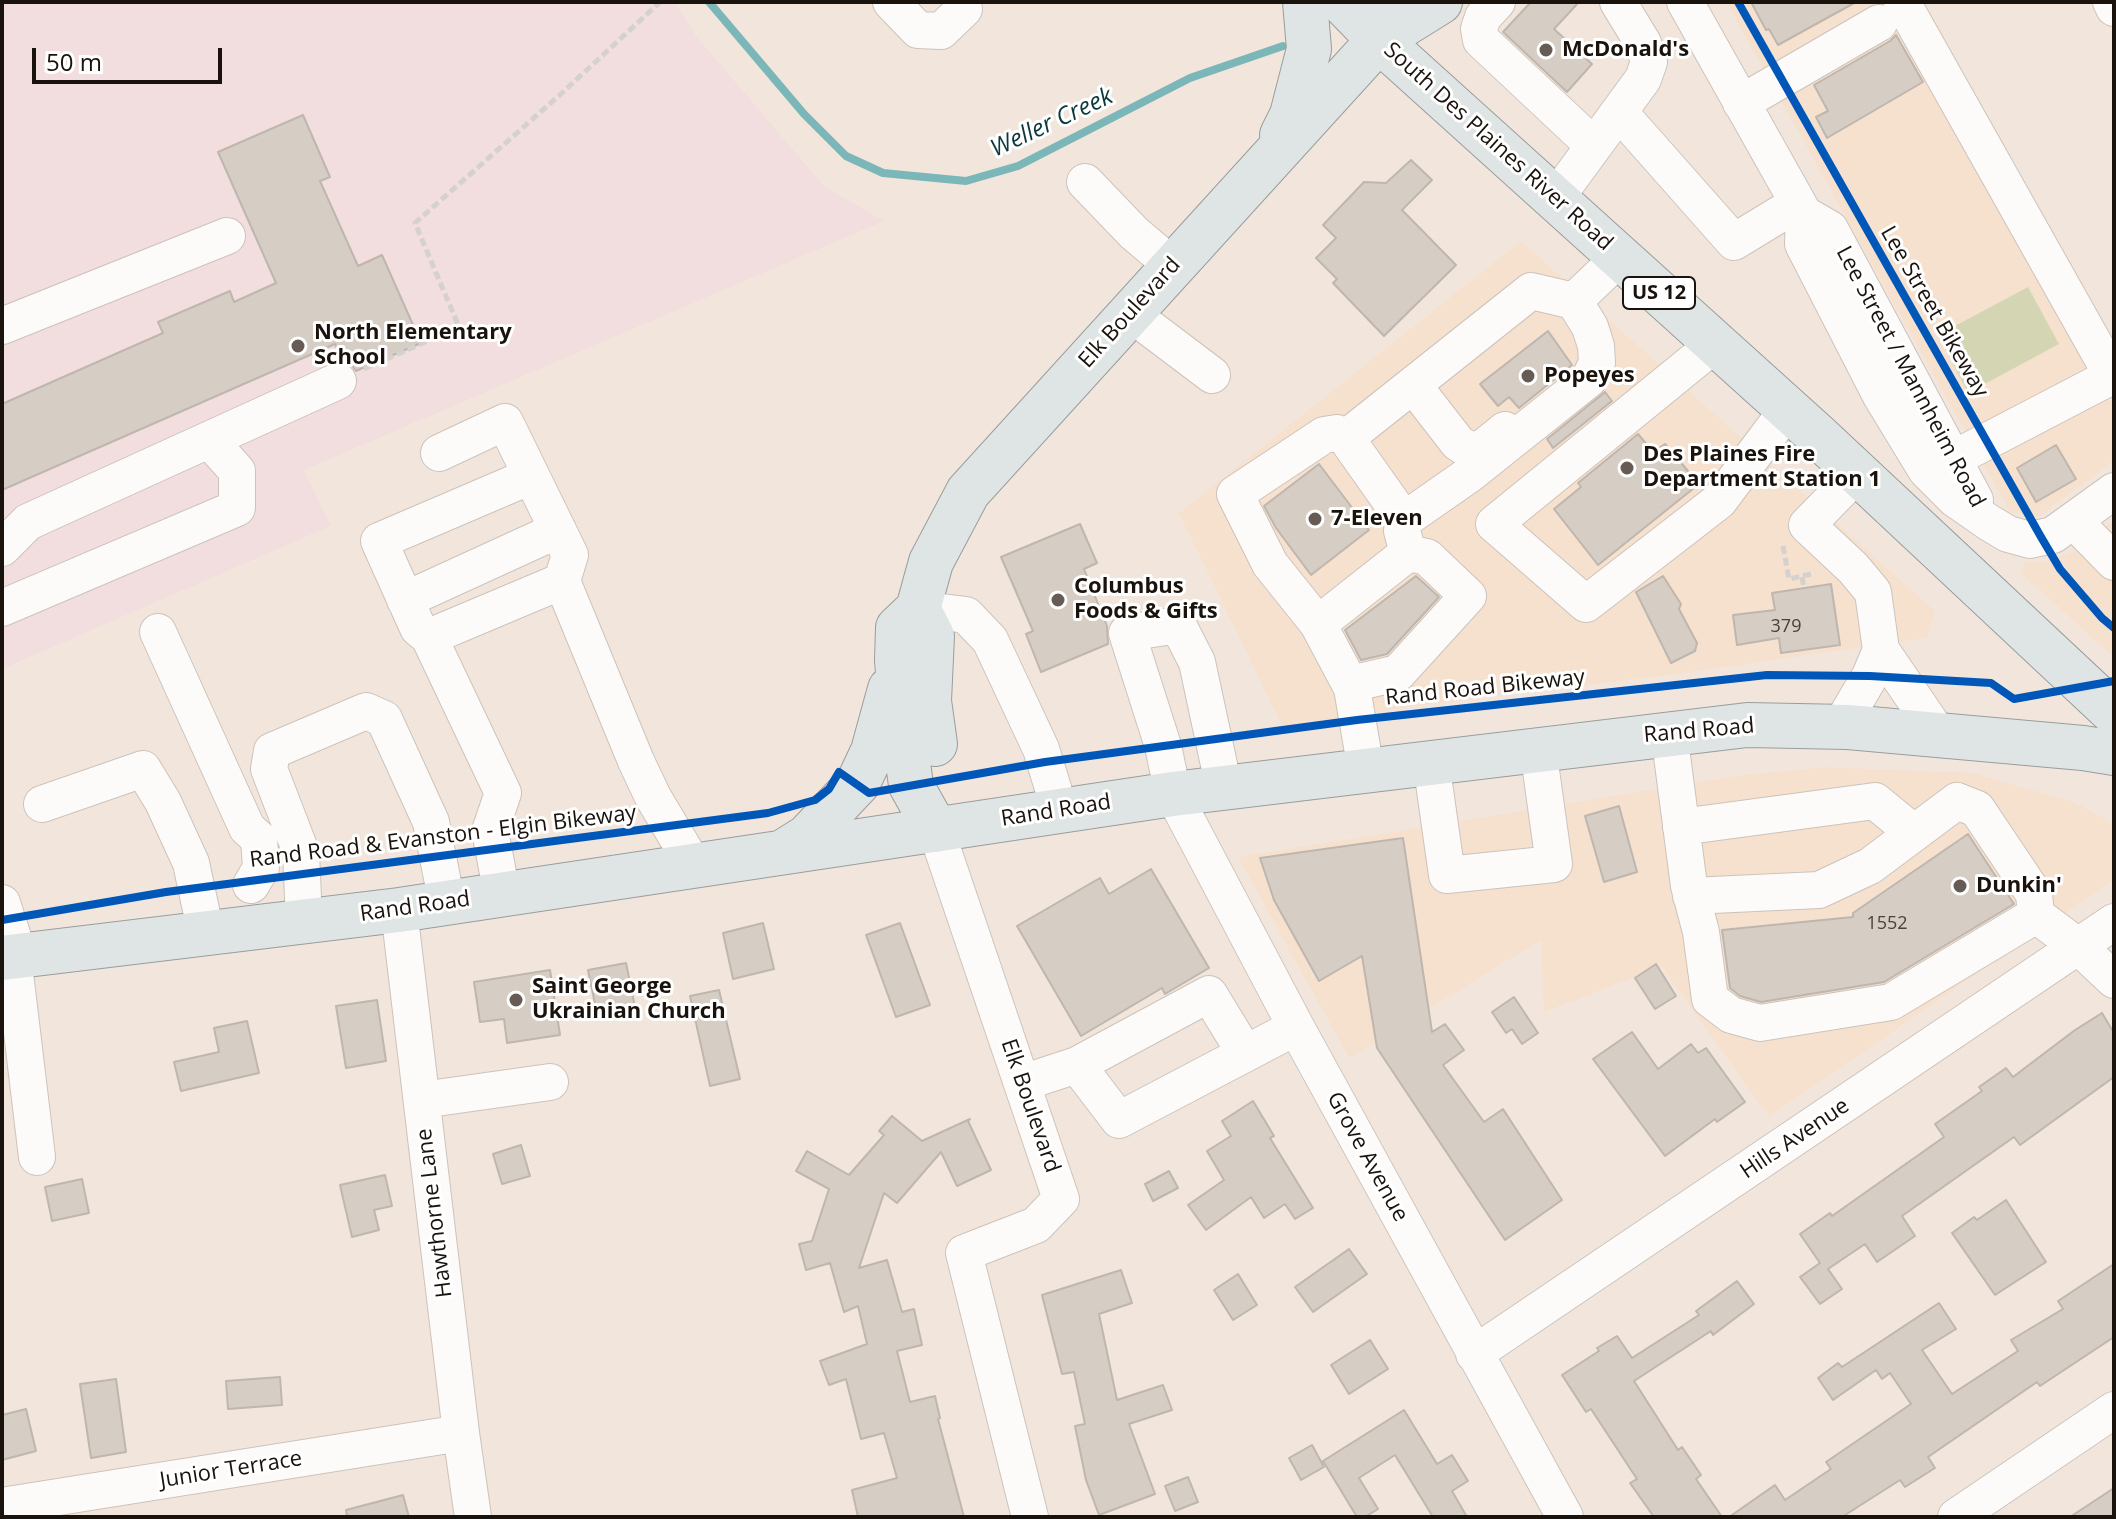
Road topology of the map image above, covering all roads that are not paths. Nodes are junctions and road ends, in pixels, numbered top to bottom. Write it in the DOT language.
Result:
graph roads {
  1 [pos="891,2"];
  2 [pos="1305,2"];
  3 [pos="1342,2"];
  4 [pos="1440,2"];
  5 [pos="1497,2"];
  6 [pos="1618,2"];
  7 [pos="1685,2"];
  8 [pos="2111,2"];
  9 [pos="2114,8"];
  10 [pos="964,9"];
  11 [pos="1891,12"];
  12 [pos="1388,21"];
  13 [pos="1741,103"];
  14 [pos="1619,112"];
  15 [pos="1594,146"];
  16 [pos="1269,160"];
  17 [pos="1085,182"];
  18 [pos="1555,199"];
  19 [pos="1801,208"];
  20 [pos="227,236"];
  21 [pos="1620,257"];
  22 [pos="1173,266"];
  23 [pos="1574,301"];
  24 [pos="1130,313"];
  25 [pos="2,326"];
  26 [pos="1715,344"];
  27 [pos="1597,357"];
  28 [pos="1212,375"];
  29 [pos="2113,377"];
  30 [pos="338,381"];
  31 [pos="1405,391"];
  32 [pos="1788,409"];
  33 [pos="1346,438"];
  34 [pos="210,441"];
  35 [pos="439,453"];
  36 [pos="1951,460"];
  37 [pos="1858,473"];
  38 [pos="1470,474"];
  39 [pos="531,476"];
  40 [pos="2114,491"];
  41 [pos="2074,521"];
  42 [pos="1988,522"];
  43 [pos="558,530"];
  44 [pos="1406,536"];
  45 [pos="2,548"];
  46 [pos="2114,562"];
  47 [pos="562,581"];
  48 [pos="405,600"];
  49 [pos="2,608"];
  50 [pos="918,609"];
  51 [pos="1318,624"];
  52 [pos="158,632"];
  53 [pos="429,637"];
  54 [pos="1881,650"];
  55 [pos="897,660"];
  56 [pos="1350,684"];
  57 [pos="2114,713"];
  58 [pos="1840,727"];
  59 [pos="1669,733"];
  60 [pos="1939,735"];
  61 [pos="1538,749"];
  62 [pos="2114,753"];
  63 [pos="1431,762"];
  64 [pos="1366,770"];
  65 [pos="1224,788"];
  66 [pos="1173,794"];
  67 [pos="42,804"];
  68 [pos="1060,811"];
  69 [pos="1681,827"];
  70 [pos="936,830"];
  71 [pos="1914,833"];
  72 [pos="783,852"];
  73 [pos="694,866"];
  74 [pos="502,894"];
  75 [pos="1691,896"];
  76 [pos="2,903"];
  77 [pos="447,903"];
  78 [pos="399,910"];
  79 [pos="2036,915"];
  80 [pos="304,921"];
  81 [pos="2114,922"];
  82 [pos="252,928"];
  83 [pos="206,933"];
  84 [pos="11,957"];
  85 [pos="2101,961"];
  86 [pos="1296,1027"];
  87 [pos="1245,1053"];
  88 [pos="1077,1065"];
  89 [pos="550,1082"];
  90 [pos="1022,1083"];
  91 [pos="422,1100"];
  92 [pos="40,1156"];
  93 [pos="1474,1354"];
  94 [pos="2114,1410"];
  95 [pos="461,1433"];
  96 [pos="2,1506"];
  97 [pos="473,1517"];
  98 [pos="1030,1517"];
  99 [pos="1565,1517"];
  100 [pos="1956,1517"];
  1 -- 10 [label="street"];
  2 -- 16 [label="main road"];
  3 -- 12 [label="main road, South Des Plaines River Road"];
  4 -- 12 [label="main road, Elk Boulevard"];
  5 -- 15 [label="street"];
  6 -- 14 [label="street"];
  7 -- 13 [label="street, Lee Street / Mannheim Road"];
  8 -- 9 [label="street"];
  11 -- 13 [label="street"];
  11 -- 29 [label="street"];
  12 -- 16 [label="main road, Elk Boulevard"];
  12 -- 18 [label="main road, South Des Plaines River Road / US 12"];
  13 -- 19 [label="street, Lee Street / Mannheim Road"];
  14 -- 15 [label="street"];
  14 -- 19 [label="street"];
  15 -- 18 [label="street"];
  16 -- 22 [label="main road, Elk Boulevard"];
  17 -- 22 [label="street"];
  18 -- 21 [label="main road, South Des Plaines River Road / US 12"];
  19 -- 36 [label="street, Lee Street / Mannheim Road"];
  19 -- 42 [label="street, Lee Street / Mannheim Road"];
  20 -- 25 [label="street"];
  21 -- 23 [label="street"];
  21 -- 26 [label="main road, South Des Plaines River Road / US 12"];
  22 -- 24 [label="main road, Elk Boulevard"];
  23 -- 27 [label="street"];
  23 -- 31 [label="street"];
  24 -- 28 [label="street"];
  24 -- 50 [label="main road, Elk Boulevard"];
  26 -- 32 [label="main road, South Des Plaines River Road / US 12"];
  26 -- 32 [label="street"];
  27 -- 31 [label="street"];
  27 -- 38 [label="street"];
  29 -- 36 [label="street"];
  30 -- 34 [label="street"];
  31 -- 33 [label="street"];
  31 -- 38 [label="street"];
  32 -- 37 [label="main road, South Des Plaines River Road / US 12"];
  33 -- 44 [label="street"];
  33 -- 51 [label="street"];
  34 -- 45 [label="street"];
  34 -- 49 [label="street"];
  35 -- 39 [label="street"];
  36 -- 42 [label="street, Lee Street / Mannheim Road"];
  37 -- 54 [label="street"];
  37 -- 57 [label="main road, South Des Plaines River Road / US 12"];
  38 -- 44 [label="street"];
  39 -- 43 [label="street"];
  39 -- 48 [label="street"];
  40 -- 41 [label="street"];
  41 -- 42 [label="street"];
  41 -- 46 [label="street"];
  43 -- 47 [label="street"];
  43 -- 48 [label="street"];
  44 -- 51 [label="street"];
  44 -- 56 [label="street"];
  47 -- 53 [label="street"];
  47 -- 73 [label="street"];
  48 -- 53 [label="street"];
  50 -- 55 [label="main road, Elk Boulevard"];
  50 -- 68 [label="street"];
  50 -- 70 [label="main road, Elk Boulevard"];
  51 -- 56 [label="street"];
  52 -- 82 [label="street"];
  53 -- 74 [label="street"];
  54 -- 58 [label="street"];
  54 -- 60 [label="street"];
  55 -- 70 [label="main road, Elk Boulevard"];
  55 -- 72 [label="main road"];
  56 -- 64 [label="street"];
  58 -- 59 [label="main road, Rand Road"];
  58 -- 60 [label="main road, Rand Road"];
  59 -- 61 [label="main road, Rand Road"];
  59 -- 69 [label="street"];
  60 -- 62 [label="main road, Rand Road"];
  61 -- 63 [label="main road, Rand Road"];
  61 -- 63 [label="street"];
  63 -- 64 [label="main road, Rand Road"];
  64 -- 65 [label="main road, Rand Road"];
  65 -- 66 [label="main road, Rand Road"];
  65 -- 66 [label="street, Grove Avenue"];
  66 -- 68 [label="main road, Rand Road"];
  66 -- 86 [label="street, Grove Avenue"];
  67 -- 83 [label="street"];
  68 -- 70 [label="main road, Rand Road"];
  69 -- 71 [label="street"];
  69 -- 75 [label="street"];
  70 -- 72 [label="main road, Rand Road"];
  70 -- 90 [label="street, Elk Boulevard"];
  71 -- 75 [label="street"];
  71 -- 79 [label="street"];
  72 -- 73 [label="main road, Rand Road"];
  73 -- 74 [label="main road, Rand Road"];
  74 -- 77 [label="main road, Rand Road"];
  75 -- 79 [label="street"];
  76 -- 84 [label="street"];
  77 -- 78 [label="main road, Rand Road"];
  77 -- 80 [label="street"];
  78 -- 80 [label="main road, Rand Road"];
  78 -- 91 [label="street, Hawthorne Lane"];
  79 -- 85 [label="street"];
  80 -- 82 [label="main road, Rand Road"];
  81 -- 85 [label="street, Hills Avenue"];
  82 -- 83 [label="main road, Rand Road"];
  83 -- 84 [label="main road, Rand Road"];
  84 -- 92 [label="street"];
  85 -- 93 [label="street, Hills Avenue"];
  86 -- 87 [label="street"];
  86 -- 93 [label="street, Grove Avenue"];
  87 -- 88 [label="street"];
  87 -- 88 [label="street"];
  88 -- 90 [label="street"];
  89 -- 91 [label="street"];
  90 -- 98 [label="street, Elk Boulevard"];
  91 -- 95 [label="street, Hawthorne Lane"];
  93 -- 99 [label="street, Grove Avenue"];
  94 -- 100 [label="street"];
  95 -- 96 [label="street, Junior Terrace"];
  95 -- 97 [label="street, Hawthorne Lane"];
}
